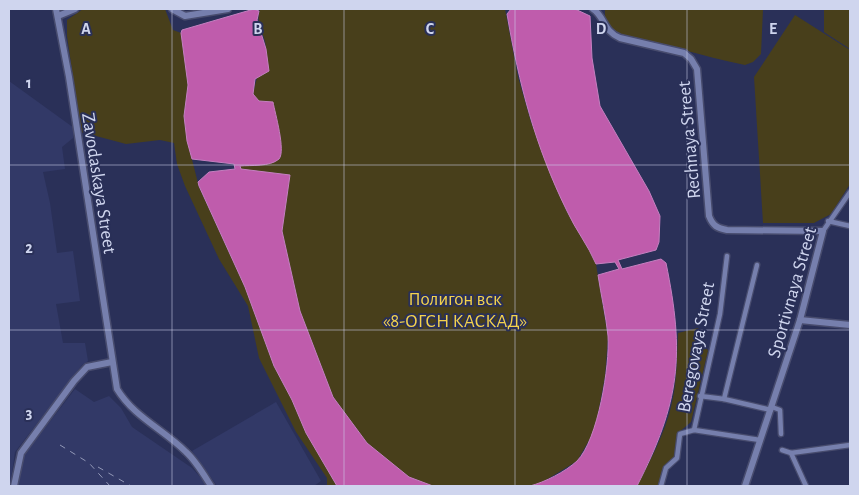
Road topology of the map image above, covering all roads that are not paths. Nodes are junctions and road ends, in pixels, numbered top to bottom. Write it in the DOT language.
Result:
graph roads {
  1 [pos="56,9"];
  2 [pos="75,9"];
  3 [pos="172,9"];
  4 [pos="228,9"];
  5 [pos="593,9"];
  6 [pos="58,16"];
  7 [pos="850,192"];
  8 [pos="828,222"];
  9 [pos="850,226"];
  10 [pos="822,231"];
  11 [pos="727,256"];
  12 [pos="757,265"];
  13 [pos="800,320"];
  14 [pos="850,325"];
  15 [pos="112,362"];
  16 [pos="700,396"];
  17 [pos="724,399"];
  18 [pos="771,409"];
  19 [pos="694,430"];
  20 [pos="780,434"];
  21 [pos="760,440"];
  22 [pos="850,445"];
  23 [pos="782,450"];
  24 [pos="791,453"];
  25 [pos="14,486"];
  26 [pos="211,486"];
  27 [pos="661,486"];
  28 [pos="745,486"];
  29 [pos="806,486"];
  1 -- 6 [label="main road, Zavodaskaya Street"];
  2 -- 6 [label="main road"];
  3 -- 4 [label="main road"];
  5 -- 10 [label="main road, Rechnaya Street"];
  6 -- 15 [label="main road, Zavodaskaya Street"];
  7 -- 8 [label="street, Sportivnaya Street"];
  8 -- 9 [label="street"];
  8 -- 10 [label="street, Sportivnaya Street"];
  10 -- 13 [label="main road, Sportivnaya Street"];
  11 -- 16 [label="street, Beregovaya Street"];
  12 -- 17 [label="street"];
  13 -- 14 [label="main road"];
  13 -- 18 [label="main road, Sportivnaya Street"];
  15 -- 25 [label="main road"];
  15 -- 26 [label="main road, Zavodaskaya Street"];
  16 -- 17 [label="street"];
  16 -- 19 [label="street, Beregovaya Street"];
  17 -- 18 [label="street"];
  18 -- 20 [label="street"];
  18 -- 21 [label="main road, Sportivnaya Street"];
  19 -- 21 [label="street"];
  19 -- 27 [label="street, Beregovaya Street"];
  21 -- 28 [label="main road, Sportivnaya Street"];
  22 -- 24 [label="street"];
  23 -- 24 [label="street"];
  24 -- 29 [label="street"];
}
